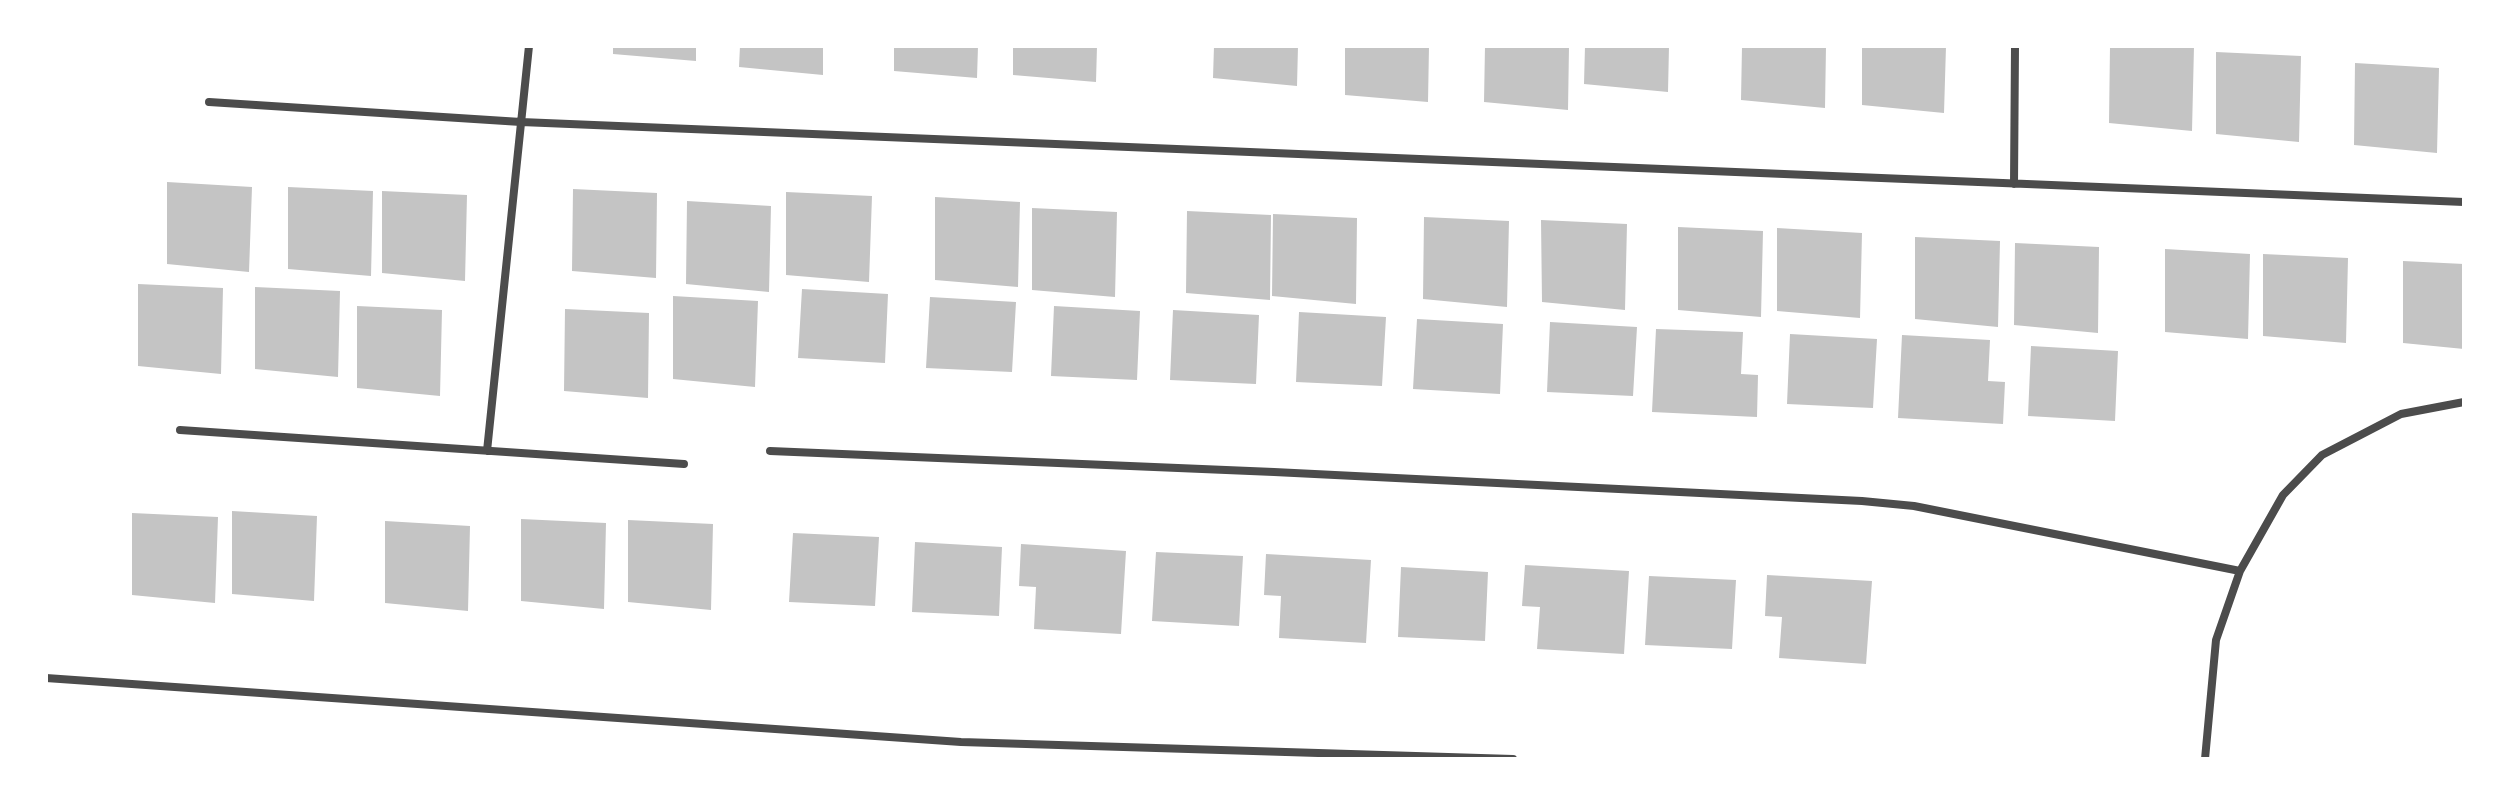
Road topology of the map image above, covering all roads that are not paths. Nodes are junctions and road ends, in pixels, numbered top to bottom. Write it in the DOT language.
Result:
graph roads {
  1 [pos="529,46"];
  2 [pos="2015,46"];
  3 [pos="209,102"];
  4 [pos="521,122"];
  5 [pos="2014,184"];
  6 [pos="2464,202"];
  7 [pos="2464,402"];
  8 [pos="180,430"];
  9 [pos="487,451"];
  10 [pos="770,451"];
  11 [pos="684,464"];
  12 [pos="2240,571"];
  13 [pos="46,678"];
  14 [pos="1513,759"];
  15 [pos="2205,759"];
  1 -- 4 [label="street"];
  2 -- 5 [label="street"];
  3 -- 4 [label="street"];
  4 -- 5 [label="street"];
  4 -- 9 [label="street"];
  5 -- 6 [label="street"];
  7 -- 12 [label="street"];
  8 -- 9 [label="street"];
  9 -- 11 [label="street"];
  10 -- 12 [label="street"];
  12 -- 15 [label="street"];
  13 -- 14 [label="street"];
}
